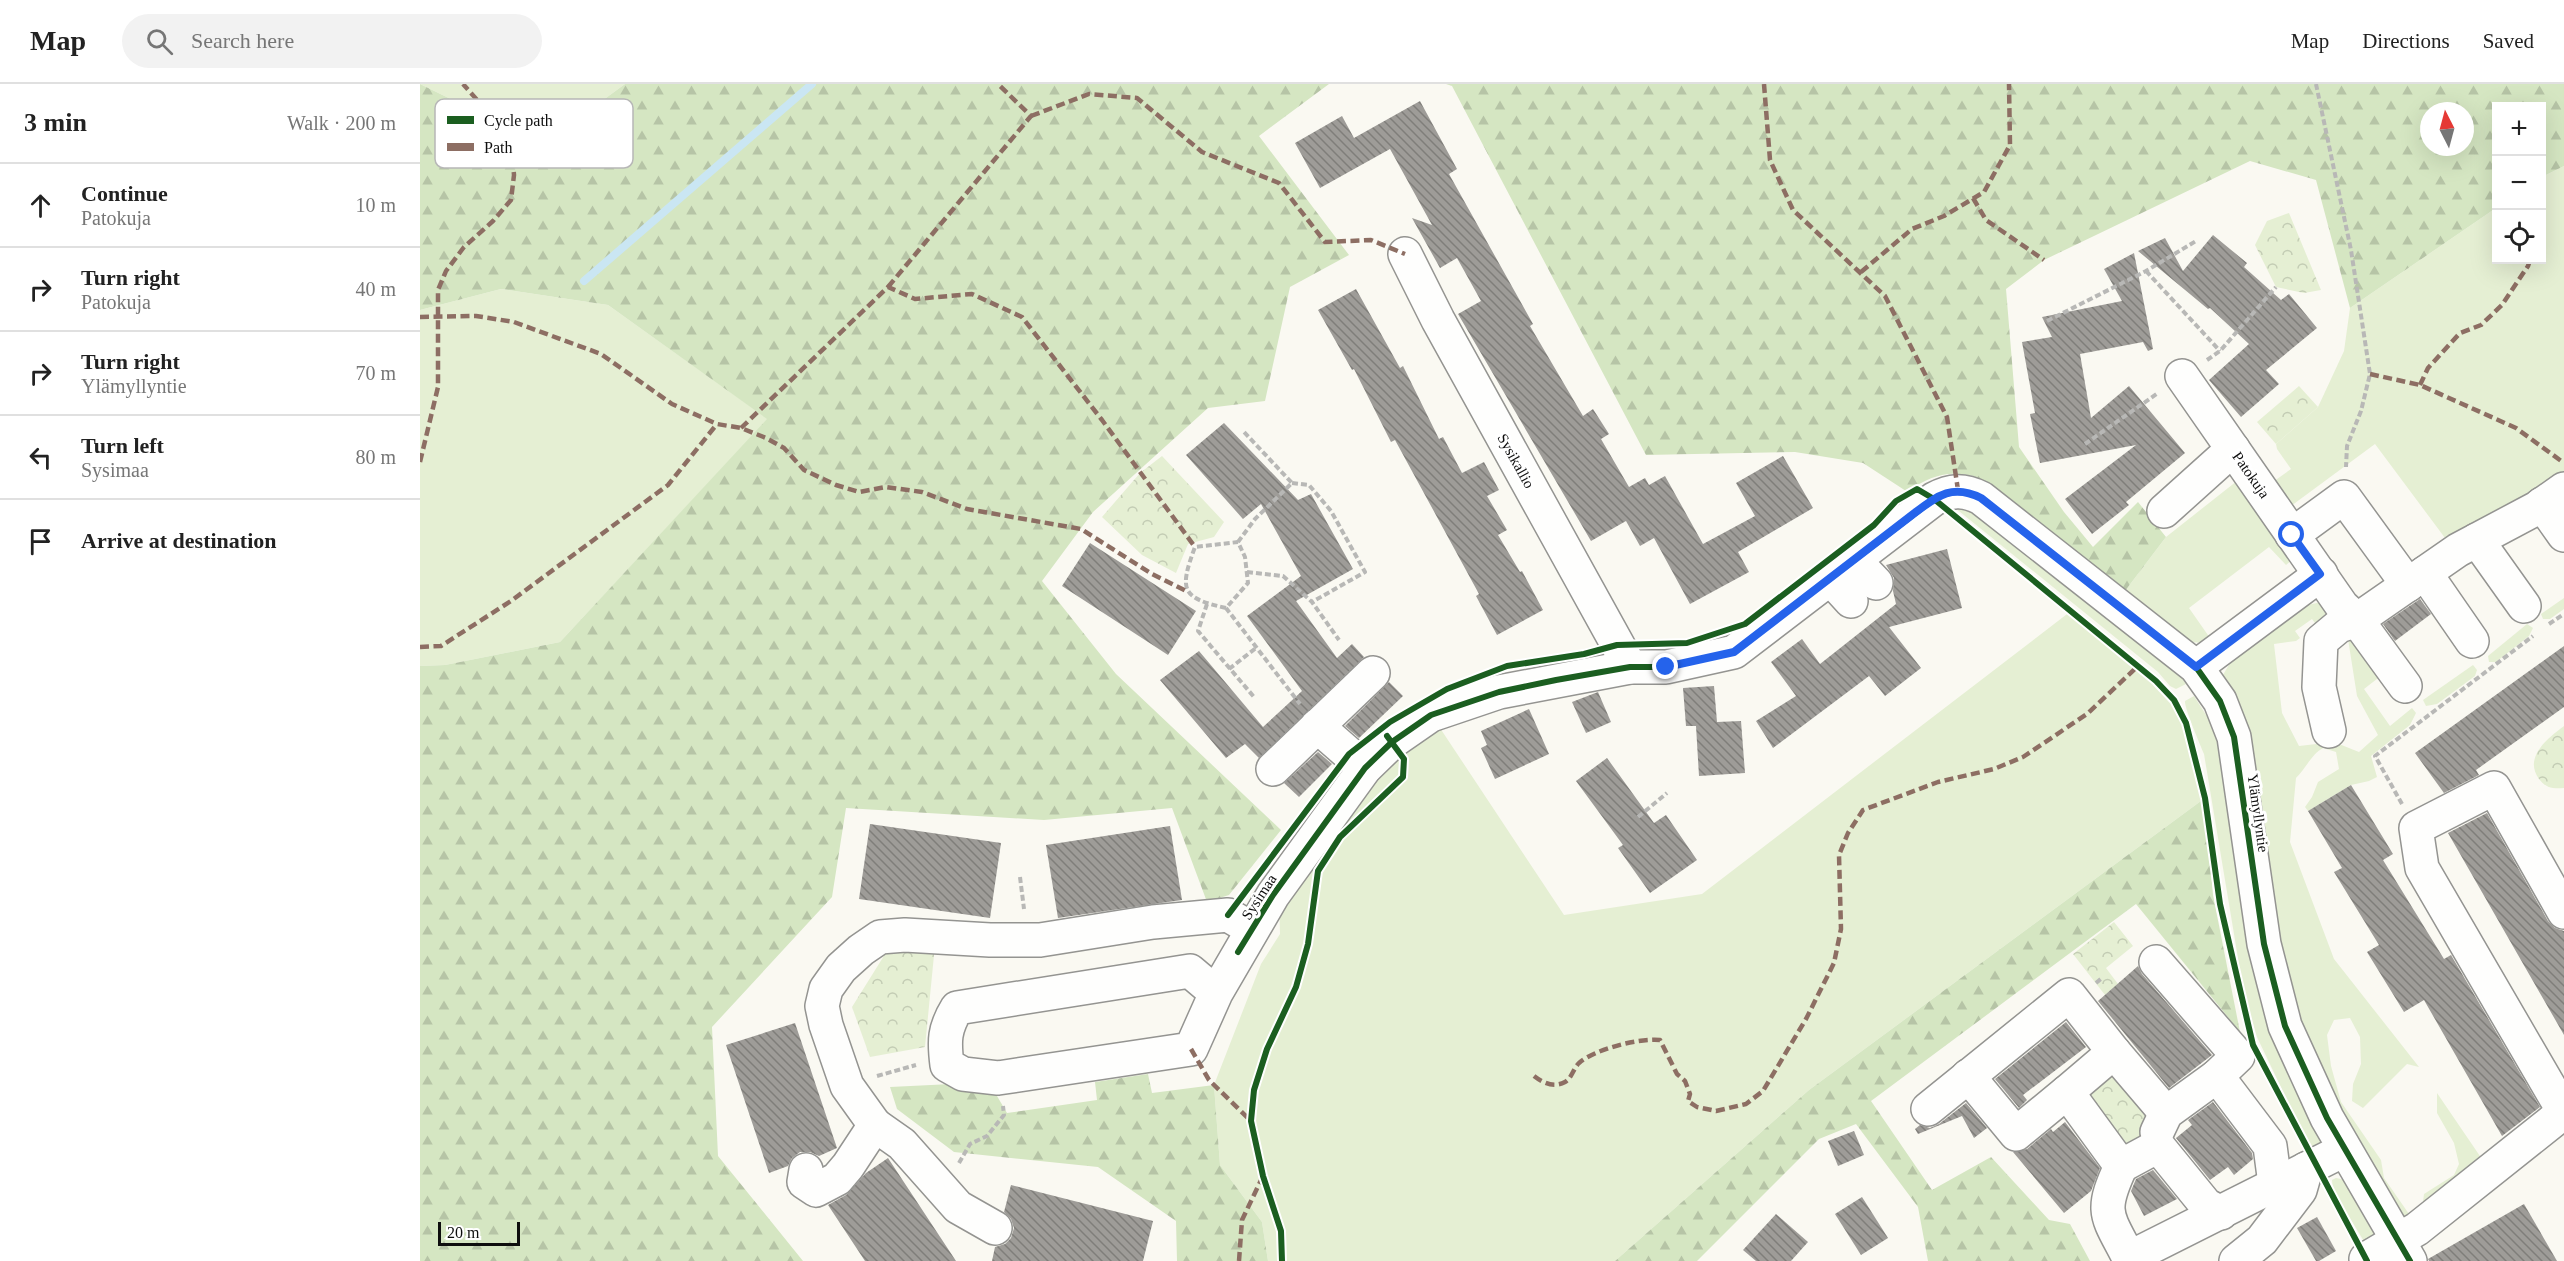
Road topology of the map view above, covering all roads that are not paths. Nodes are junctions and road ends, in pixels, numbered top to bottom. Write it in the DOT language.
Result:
graph roads {
  1 [pos="1405,254"];
  2 [pos="2182,376"];
  3 [pos="2233,449"];
  4 [pos="2553,496"];
  5 [pos="1934,499"];
  6 [pos="2164,511"];
  7 [pos="2292,535"];
  8 [pos="2564,535"];
  9 [pos="2477,540"];
  10 [pos="2320,574"];
  11 [pos="2416,579"];
  12 [pos="2524,606"];
  13 [pos="2357,620"];
  14 [pos="2472,641"];
  15 [pos="2196,667"];
  16 [pos="1630,668"];
  17 [pos="1373,674"];
  18 [pos="2405,686"];
  19 [pos="1317,726"];
  20 [pos="2329,732"];
  21 [pos="1365,768"];
  22 [pos="1273,769"];
  23 [pos="2564,912"];
  24 [pos="1245,941"];
  25 [pos="2156,962"];
  26 [pos="1216,993"];
  27 [pos="2114,1052"];
  28 [pos="1968,1076"];
  29 [pos="2217,1076"];
  30 [pos="2067,1092"];
  31 [pos="1928,1109"];
  32 [pos="2564,1112"];
  33 [pos="2166,1113"];
  34 [pos="875,1125"];
  35 [pos="2158,1146"];
  36 [pos="2344,1150"];
  37 [pos="2121,1166"];
  38 [pos="2306,1169"];
  39 [pos="806,1170"];
  40 [pos="2275,1185"];
  41 [pos="2221,1213"];
  42 [pos="995,1228"];
  43 [pos="2404,1251"];
  44 [pos="2366,1259"];
  45 [pos="2236,1261"];
  1 -- 16 [label="street, Sysikallio"];
  2 -- 3 [label="street, Patokuja"];
  3 -- 6 [label="street"];
  3 -- 7 [label="street, Patokuja"];
  4 -- 8 [label="street"];
  4 -- 9 [label="street"];
  5 -- 15 [label="street, Ylämyllyntie"];
  5 -- 16 [label="street, Sysimaa"];
  7 -- 10 [label="street, Patokuja"];
  7 -- 11 [label="street"];
  9 -- 11 [label="street"];
  9 -- 12 [label="street"];
  10 -- 13 [label="street, Patokuja"];
  10 -- 15 [label="street"];
  11 -- 13 [label="street"];
  11 -- 14 [label="street"];
  13 -- 18 [label="street, Patokuja"];
  13 -- 20 [label="street"];
  15 -- 36 [label="street, Ylämyllyntie"];
  16 -- 21 [label="street, Sysimaa"];
  17 -- 19 [label="street"];
  19 -- 21 [label="street"];
  19 -- 22 [label="street"];
  21 -- 24 [label="street, Sysimaa"];
  23 -- 32 [label="street"];
  24 -- 26 [label="street, Sysimaa"];
  24 -- 34 [label="street"];
  25 -- 29 [label="street"];
  26 -- 26 [label="street, Sysimaa"];
  27 -- 28 [label="street"];
  27 -- 30 [label="street"];
  27 -- 33 [label="street"];
  28 -- 30 [label="street"];
  28 -- 31 [label="street"];
  29 -- 33 [label="street"];
  29 -- 40 [label="street"];
  30 -- 37 [label="street"];
  32 -- 43 [label="street"];
  33 -- 35 [label="street"];
  34 -- 39 [label="street"];
  34 -- 42 [label="street"];
  35 -- 37 [label="street"];
  35 -- 41 [label="street"];
  36 -- 38 [label="street"];
  36 -- 43 [label="street, Ylämyllyntie"];
  37 -- 41 [label="street"];
  38 -- 40 [label="street"];
  38 -- 45 [label="street"];
  40 -- 41 [label="street"];
  43 -- 44 [label="street"];
}
